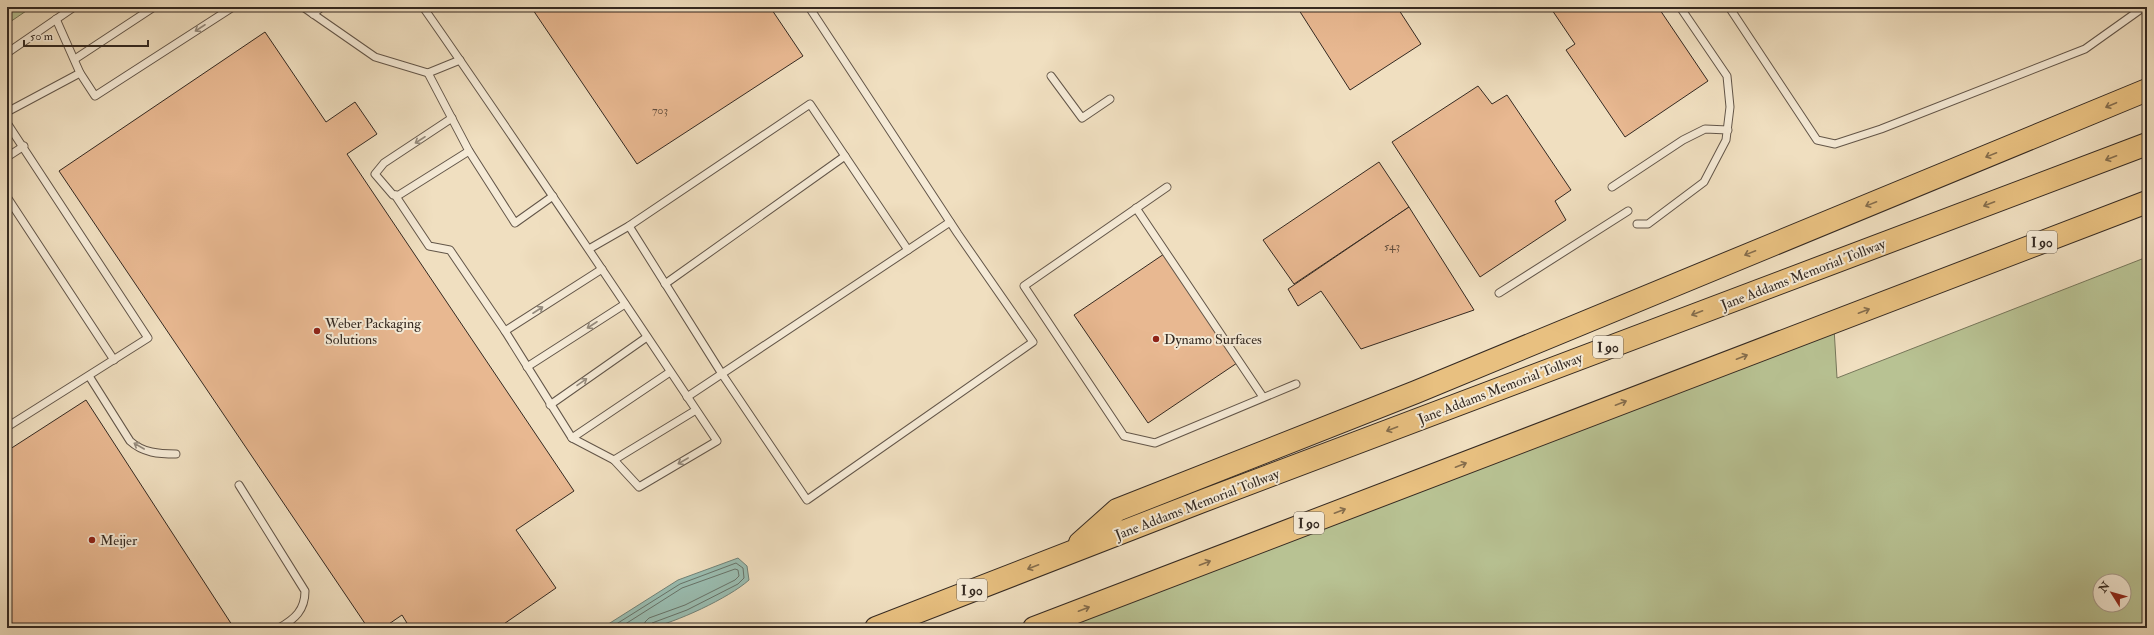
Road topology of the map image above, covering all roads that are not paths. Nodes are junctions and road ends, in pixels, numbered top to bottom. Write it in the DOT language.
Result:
graph roads {
  1 [pos="74,7"];
  2 [pos="154,7"];
  3 [pos="233,7"];
  4 [pos="303,7"];
  5 [pos="322,7"];
  6 [pos="423,7"];
  7 [pos="809,7"];
  8 [pos="1680,7"];
  9 [pos="1729,7"];
  10 [pos="2144,7"];
  11 [pos="313,14"];
  12 [pos="56,19"];
  13 [pos="7,53"];
  14 [pos="75,59"];
  15 [pos="460,60"];
  16 [pos="80,73"];
  17 [pos="428,73"];
  18 [pos="1051,76"];
  19 [pos="2147,90"];
  20 [pos="1110,99"];
  21 [pos="7,112"];
  22 [pos="452,118"];
  23 [pos="7,123"];
  24 [pos="1728,130"];
  25 [pos="2147,144"];
  26 [pos="24,146"];
  27 [pos="469,151"];
  28 [pos="845,156"];
  29 [pos="7,157"];
  30 [pos="1167,187"];
  31 [pos="1612,187"];
  32 [pos="395,195"];
  33 [pos="553,196"];
  34 [pos="7,197"];
  35 [pos="2147,202"];
  36 [pos="1136,208"];
  37 [pos="1628,211"];
  38 [pos="2147,213"];
  39 [pos="950,222"];
  40 [pos="1637,224"];
  41 [pos="629,226"];
  42 [pos="589,249"];
  43 [pos="908,250"];
  44 [pos="602,269"];
  45 [pos="1938,282"];
  46 [pos="665,284"];
  47 [pos="1499,293"];
  48 [pos="625,304"];
  49 [pos="505,331"];
  50 [pos="647,337"];
  51 [pos="114,360"];
  52 [pos="527,367"];
  53 [pos="670,372"];
  54 [pos="722,374"];
  55 [pos="89,376"];
  56 [pos="1296,384"];
  57 [pos="687,397"];
  58 [pos="1263,398"];
  59 [pos="550,405"];
  60 [pos="696,410"];
  61 [pos="7,427"];
  62 [pos="572,438"];
  63 [pos="176,454"];
  64 [pos="614,460"];
  65 [pos="239,485"];
  66 [pos="1069,553"];
  67 [pos="279,628"];
  68 [pos="876,628"];
  69 [pos="1034,628"];
  1 -- 12 [label="lane"];
  2 -- 14 [label="lane"];
  3 -- 16 [label="lane, one-way"];
  4 -- 11 [label="lane"];
  5 -- 11 [label="lane"];
  6 -- 15 [label="lane"];
  7 -- 39 [label="lane"];
  8 -- 24 [label="lane"];
  9 -- 10 [label="lane"];
  11 -- 17 [label="lane"];
  12 -- 13 [label="lane"];
  12 -- 14 [label="lane"];
  14 -- 16 [label="lane"];
  15 -- 17 [label="lane"];
  15 -- 33 [label="lane"];
  16 -- 21 [label="lane"];
  17 -- 22 [label="lane"];
  18 -- 20 [label="lane"];
  19 -- 66 [label="highway, one-way"];
  22 -- 27 [label="lane"];
  22 -- 32 [label="lane, one-way"];
  23 -- 26 [label="lane"];
  24 -- 31 [label="lane"];
  24 -- 40 [label="lane"];
  25 -- 66 [label="highway, Jane Addams Memorial Tollway / I 90, one-way"];
  26 -- 29 [label="lane"];
  26 -- 51 [label="lane"];
  27 -- 32 [label="lane"];
  27 -- 33 [label="lane"];
  28 -- 41 [label="lane"];
  28 -- 43 [label="lane"];
  28 -- 46 [label="lane"];
  30 -- 36 [label="lane"];
  32 -- 49 [label="lane"];
  33 -- 42 [label="lane"];
  34 -- 51 [label="lane"];
  35 -- 45 [label="highway, I 90"];
  36 -- 58 [label="lane"];
  36 -- 58 [label="lane"];
  37 -- 47 [label="lane"];
  38 -- 45 [label="highway"];
  39 -- 43 [label="lane"];
  39 -- 54 [label="lane"];
  41 -- 42 [label="lane"];
  41 -- 46 [label="lane"];
  42 -- 44 [label="lane"];
  43 -- 54 [label="lane"];
  44 -- 48 [label="lane"];
  49 -- 44 [label="lane, one-way"];
  69 -- 45 [label="highway, I 90, one-way"];
  46 -- 54 [label="lane"];
  48 -- 50 [label="lane"];
  48 -- 52 [label="lane, one-way"];
  49 -- 52 [label="lane"];
  50 -- 53 [label="lane"];
  59 -- 50 [label="lane, one-way"];
  51 -- 55 [label="lane"];
  52 -- 59 [label="lane"];
  53 -- 57 [label="lane"];
  53 -- 62 [label="lane"];
  54 -- 57 [label="lane"];
  55 -- 61 [label="lane"];
  63 -- 55 [label="lane, one-way"];
  56 -- 58 [label="lane"];
  57 -- 60 [label="lane"];
  59 -- 62 [label="lane"];
  60 -- 64 [label="lane"];
  60 -- 64 [label="lane, one-way"];
  62 -- 64 [label="lane"];
  65 -- 67 [label="lane"];
  66 -- 68 [label="highway, Jane Addams Memorial Tollway / I 90, one-way"];
}
